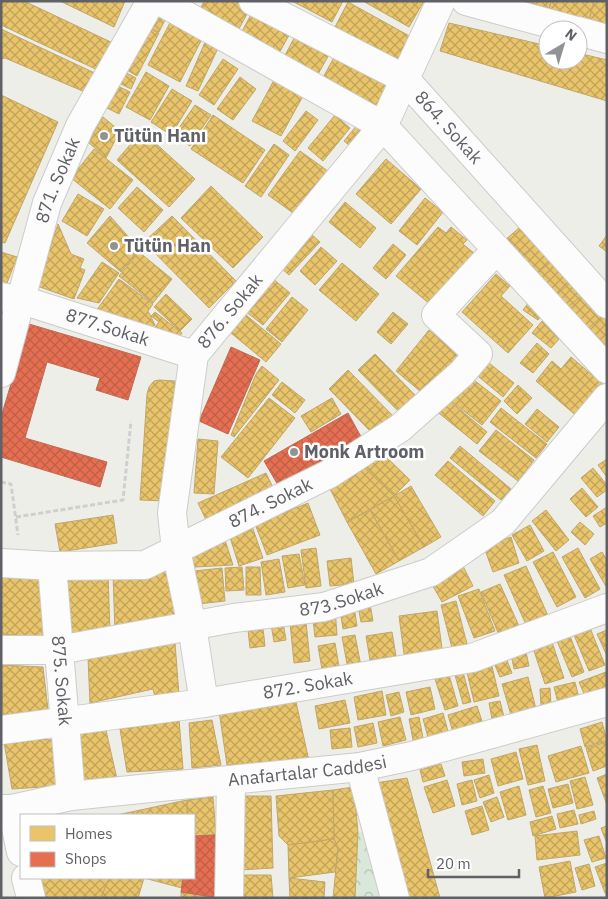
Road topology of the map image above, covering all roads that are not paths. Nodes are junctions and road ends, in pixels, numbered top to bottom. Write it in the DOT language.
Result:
graph roads {
  1 [pos="151,1"];
  2 [pos="160,1"];
  3 [pos="253,1"];
  4 [pos="441,1"];
  5 [pos="466,1"];
  6 [pos="538,21"];
  7 [pos="588,34"];
  8 [pos="607,39"];
  9 [pos="406,79"];
  10 [pos="384,126"];
  11 [pos="496,250"];
  12 [pos="12,298"];
  13 [pos="607,304"];
  14 [pos="194,355"];
  15 [pos="607,369"];
  16 [pos="1,374"];
  17 [pos="607,398"];
  18 [pos="607,429"];
  19 [pos="176,550"];
  20 [pos="12,563"];
  21 [pos="52,566"];
  22 [pos="607,608"];
  23 [pos="192,626"];
  24 [pos="1,650"];
  25 [pos="59,650"];
  26 [pos="607,702"];
  27 [pos="204,703"];
  28 [pos="65,722"];
  29 [pos="1,730"];
  30 [pos="360,767"];
  31 [pos="231,780"];
  32 [pos="71,796"];
  33 [pos="7,809"];
  34 [pos="20,849"];
  35 [pos="26,879"];
  36 [pos="31,898"];
  37 [pos="229,898"];
  38 [pos="394,898"];
  1 -- 12 [label="street, 871. Sokak"];
  2 -- 10 [label="street"];
  3 -- 9 [label="street, 864. Sokak"];
  4 -- 9 [label="street, 876. Sokak"];
  5 -- 6 [label="street"];
  7 -- 8 [label="street"];
  9 -- 10 [label="street, 876. Sokak"];
  9 -- 13 [label="street, 864. Sokak"];
  10 -- 11 [label="street"];
  10 -- 14 [label="street, 876. Sokak"];
  11 -- 15 [label="street"];
  11 -- 19 [label="street, 874. Sokak"];
  12 -- 14 [label="street, 877.Sokak"];
  12 -- 16 [label="street, 871. Sokak"];
  14 -- 19 [label="street, 876. Sokak"];
  17 -- 18 [label="street"];
  17 -- 23 [label="street, 873.Sokak"];
  19 -- 21 [label="street, 874. Sokak"];
  19 -- 23 [label="street, 876. Sokak"];
  20 -- 21 [label="street, 874. Sokak"];
  21 -- 25 [label="street, 875. Sokak"];
  22 -- 27 [label="street, 872. Sokak"];
  23 -- 25 [label="street, 873.Sokak"];
  23 -- 27 [label="street, 876. Sokak"];
  24 -- 25 [label="street, 873.Sokak"];
  25 -- 28 [label="street, 875. Sokak"];
  26 -- 30 [label="street, Anafartalar Caddesi"];
  27 -- 28 [label="street, 872. Sokak"];
  28 -- 29 [label="street, 872. Sokak"];
  28 -- 32 [label="street, 875. Sokak"];
  30 -- 31 [label="street, Anafartalar Caddesi"];
  30 -- 38 [label="street"];
  31 -- 32 [label="street, Anafartalar Caddesi"];
  31 -- 37 [label="street"];
  32 -- 33 [label="street, Anafartalar Caddesi"];
  33 -- 34 [label="street"];
  35 -- 36 [label="street"];
}
